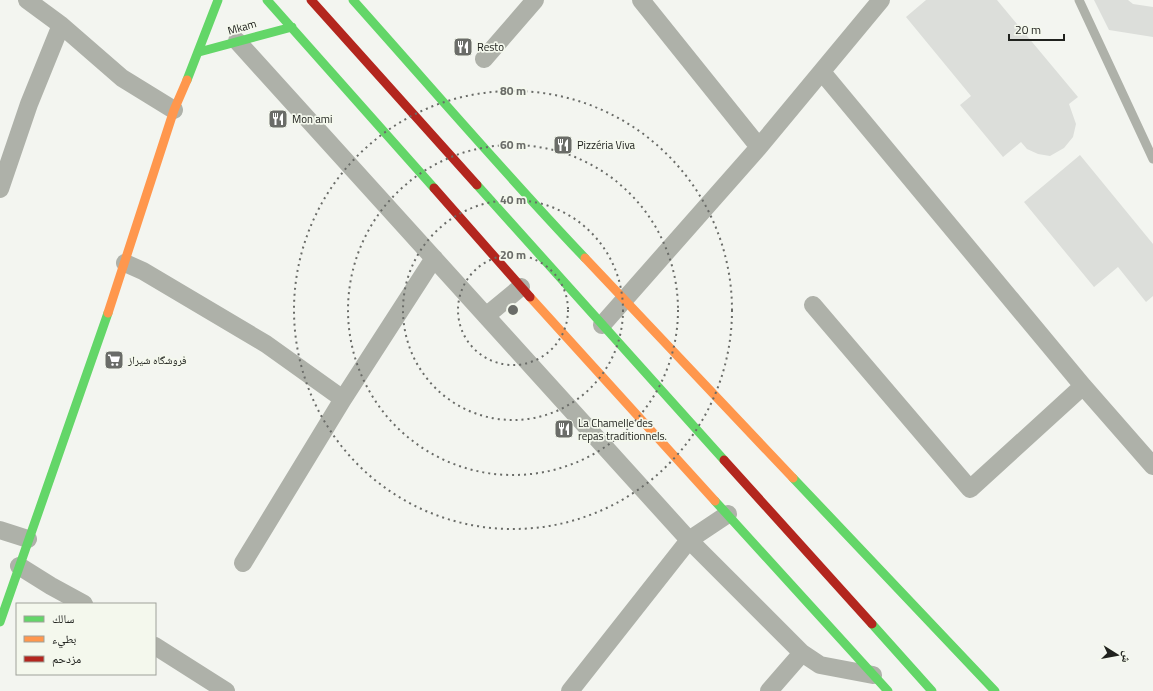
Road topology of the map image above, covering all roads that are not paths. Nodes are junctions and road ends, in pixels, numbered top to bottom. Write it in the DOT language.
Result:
graph roads {
  1 [pos="27,0"];
  2 [pos="218,0"];
  3 [pos="267,0"];
  4 [pos="311,0"];
  5 [pos="353,0"];
  6 [pos="535,0"];
  7 [pos="641,0"];
  8 [pos="881,0"];
  9 [pos="1079,0"];
  10 [pos="61,25"];
  11 [pos="292,27"];
  12 [pos="237,41"];
  13 [pos="199,52"];
  14 [pos="484,58"];
  15 [pos="822,72"];
  16 [pos="174,110"];
  17 [pos="759,147"];
  18 [pos="1153,159"];
  19 [pos="0,189"];
  20 [pos="434,258"];
  21 [pos="125,263"];
  22 [pos="521,287"];
  23 [pos="625,300"];
  24 [pos="813,305"];
  25 [pos="486,316"];
  26 [pos="602,325"];
  27 [pos="1083,386"];
  28 [pos="343,399"];
  29 [pos="1153,466"];
  30 [pos="728,514"];
  31 [pos="0,530"];
  32 [pos="28,539"];
  33 [pos="689,540"];
  34 [pos="243,563"];
  35 [pos="19,566"];
  36 [pos="82,603"];
  37 [pos="0,622"];
  38 [pos="156,647"];
  39 [pos="802,653"];
  40 [pos="873,675"];
  41 [pos="226,691"];
  42 [pos="570,691"];
  43 [pos="769,691"];
  44 [pos="888,691"];
  45 [pos="932,691"];
  46 [pos="995,691"];
  1 -- 10 [label="street"];
  2 -- 13 [label="main road"];
  3 -- 11 [label="main road"];
  4 -- 26 [label="main road"];
  5 -- 23 [label="main road"];
  6 -- 14 [label="street"];
  7 -- 17 [label="street"];
  8 -- 15 [label="street"];
  9 -- 18 [label="lane"];
  10 -- 16 [label="street"];
  10 -- 19 [label="street"];
  11 -- 12 [label="main road, Mkam"];
  11 -- 22 [label="main road"];
  12 -- 13 [label="main road, Mkam"];
  12 -- 20 [label="street"];
  13 -- 16 [label="main road"];
  15 -- 17 [label="street"];
  15 -- 27 [label="street"];
  16 -- 21 [label="main road"];
  17 -- 23 [label="street"];
  20 -- 25 [label="street"];
  20 -- 28 [label="street"];
  21 -- 28 [label="street"];
  21 -- 32 [label="main road"];
  22 -- 25 [label="street"];
  22 -- 30 [label="main road"];
  23 -- 26 [label="street"];
  23 -- 46 [label="main road"];
  24 -- 27 [label="street"];
  25 -- 33 [label="street"];
  26 -- 45 [label="main road"];
  27 -- 29 [label="street"];
  28 -- 34 [label="street"];
  30 -- 33 [label="street"];
  30 -- 40 [label="main road"];
  31 -- 32 [label="street"];
  32 -- 35 [label="main road"];
  33 -- 39 [label="street"];
  33 -- 42 [label="street"];
  35 -- 36 [label="street"];
  35 -- 37 [label="main road"];
  38 -- 41 [label="street"];
  39 -- 40 [label="street"];
  39 -- 43 [label="street"];
  40 -- 44 [label="main road"];
}
